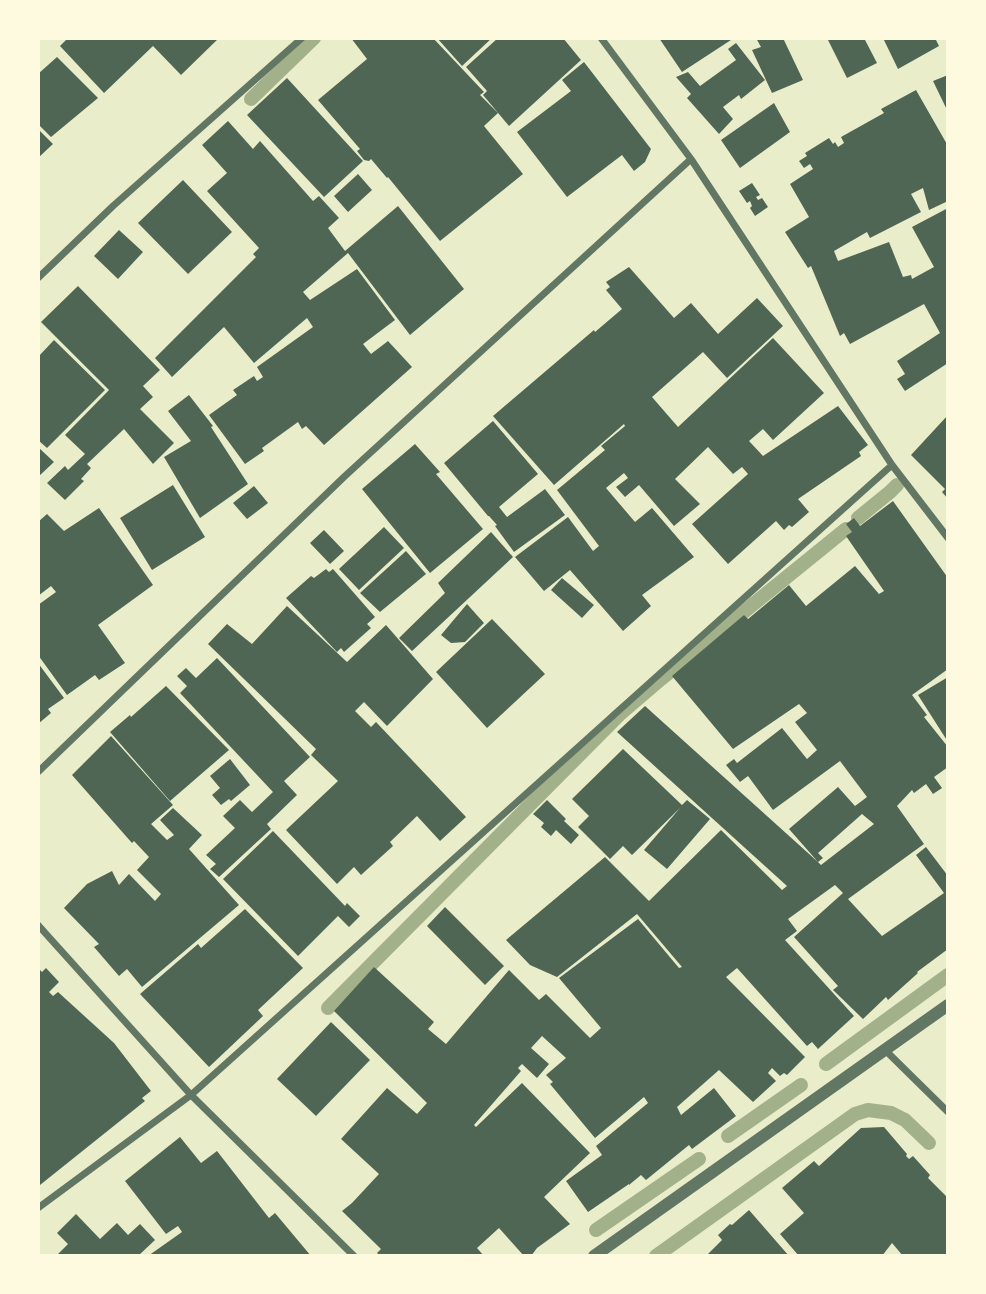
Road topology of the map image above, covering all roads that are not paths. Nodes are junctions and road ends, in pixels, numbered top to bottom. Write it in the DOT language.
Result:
graph roads {
  1 [pos="302,38"];
  2 [pos="601,38"];
  3 [pos="691,159"];
  4 [pos="38,278"];
  5 [pos="892,465"];
  6 [pos="947,538"];
  7 [pos="38,772"];
  8 [pos="38,925"];
  9 [pos="947,1005"];
  10 [pos="884,1049"];
  11 [pos="191,1095"];
  12 [pos="947,1112"];
  13 [pos="38,1209"];
  14 [pos="354,1255"];
  15 [pos="594,1255"];
  1 -- 4 [label="street"];
  2 -- 3 [label="street"];
  3 -- 5 [label="street"];
  3 -- 7 [label="street"];
  5 -- 6 [label="street"];
  5 -- 11 [label="street"];
  8 -- 11 [label="street"];
  9 -- 10 [label="street"];
  10 -- 12 [label="street"];
  10 -- 15 [label="street"];
  11 -- 13 [label="street"];
  11 -- 14 [label="street"];
}
